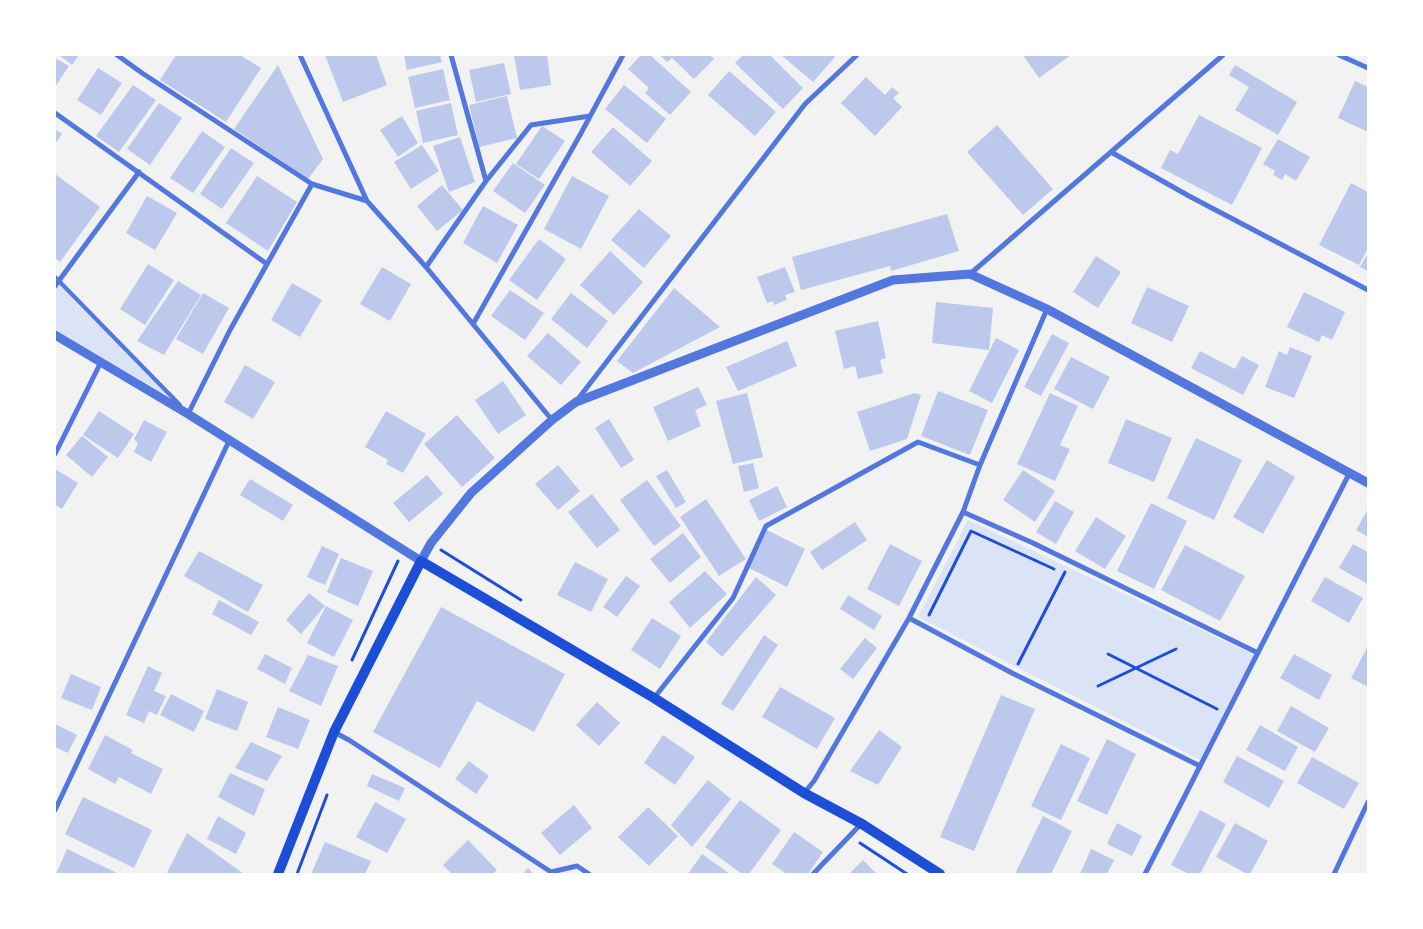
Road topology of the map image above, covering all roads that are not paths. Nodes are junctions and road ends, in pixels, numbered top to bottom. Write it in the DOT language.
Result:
graph roads {
  1 [pos="117,55"];
  2 [pos="300,55"];
  3 [pos="451,55"];
  4 [pos="623,55"];
  5 [pos="857,55"];
  6 [pos="1223,55"];
  7 [pos="1339,55"];
  8 [pos="1368,68"];
  9 [pos="55,113"];
  10 [pos="590,116"];
  11 [pos="1111,152"];
  12 [pos="139,172"];
  13 [pos="486,182"];
  14 [pos="312,184"];
  15 [pos="367,201"];
  16 [pos="267,264"];
  17 [pos="426,267"];
  18 [pos="970,274"];
  19 [pos="57,278"];
  20 [pos="55,286"];
  21 [pos="1368,290"];
  22 [pos="1046,309"];
  23 [pos="473,324"];
  24 [pos="55,335"];
  25 [pos="101,361"];
  26 [pos="576,402"];
  27 [pos="188,414"];
  28 [pos="552,420"];
  29 [pos="229,441"];
  30 [pos="55,454"];
  31 [pos="980,466"];
  32 [pos="1349,474"];
  33 [pos="1368,483"];
  34 [pos="963,512"];
  35 [pos="421,561"];
  36 [pos="909,618"];
  37 [pos="1258,653"];
  38 [pos="654,698"];
  39 [pos="334,732"];
  40 [pos="1200,766"];
  41 [pos="804,793"];
  42 [pos="1368,802"];
  43 [pos="55,810"];
  44 [pos="862,824"];
  45 [pos="551,873"];
  46 [pos="278,874"];
  47 [pos="589,874"];
  48 [pos="812,874"];
  49 [pos="940,874"];
  50 [pos="1145,874"];
  51 [pos="1334,874"];
  1 -- 14 [label="street"];
  2 -- 15 [label="street"];
  3 -- 13 [label="street"];
  4 -- 10 [label="street"];
  5 -- 26 [label="street"];
  6 -- 11 [label="street"];
  7 -- 8 [label="street"];
  9 -- 12 [label="street"];
  10 -- 13 [label="street"];
  10 -- 23 [label="street"];
  11 -- 18 [label="street"];
  11 -- 21 [label="street"];
  12 -- 16 [label="street"];
  12 -- 19 [label="street"];
  13 -- 17 [label="street"];
  14 -- 15 [label="street"];
  14 -- 16 [label="street"];
  15 -- 17 [label="street"];
  16 -- 27 [label="street"];
  17 -- 23 [label="street"];
  18 -- 22 [label="street"];
  18 -- 26 [label="street"];
  19 -- 20 [label="street"];
  19 -- 27 [label="lane"];
  22 -- 31 [label="street"];
  22 -- 32 [label="street"];
  23 -- 28 [label="street"];
  24 -- 25 [label="street"];
  25 -- 27 [label="street"];
  25 -- 30 [label="street"];
  26 -- 28 [label="street"];
  27 -- 29 [label="street"];
  28 -- 35 [label="street"];
  29 -- 35 [label="street"];
  29 -- 43 [label="street"];
  31 -- 34 [label="street"];
  31 -- 38 [label="street"];
  32 -- 33 [label="street"];
  32 -- 37 [label="street"];
  34 -- 36 [label="street"];
  34 -- 37 [label="street"];
  35 -- 38 [label="main road"];
  35 -- 39 [label="main road"];
  36 -- 40 [label="street"];
  36 -- 41 [label="street"];
  37 -- 40 [label="street"];
  38 -- 41 [label="main road"];
  39 -- 45 [label="street"];
  39 -- 46 [label="main road"];
  40 -- 50 [label="street"];
  41 -- 44 [label="main road"];
  42 -- 51 [label="street"];
  44 -- 48 [label="street"];
  44 -- 49 [label="main road"];
  45 -- 47 [label="street"];
}
